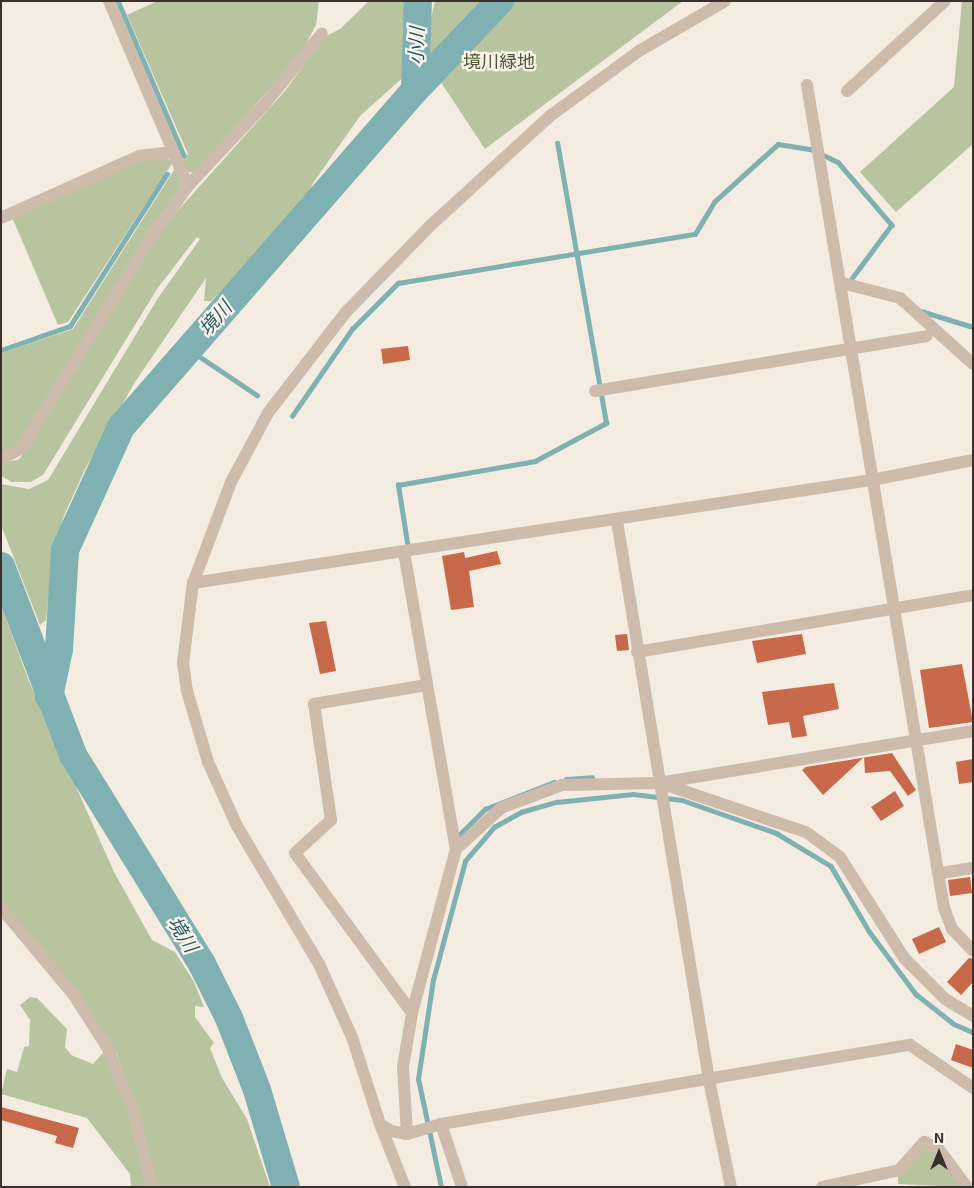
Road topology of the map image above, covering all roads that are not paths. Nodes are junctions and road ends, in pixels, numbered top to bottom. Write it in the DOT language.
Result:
graph roads {
  1 [pos="109,1"];
  2 [pos="725,1"];
  3 [pos="945,1"];
  4 [pos="322,33"];
  5 [pos="807,85"];
  6 [pos="847,91"];
  7 [pos="172,152"];
  8 [pos="188,186"];
  9 [pos="1,218"];
  10 [pos="842,283"];
  11 [pos="926,336"];
  12 [pos="852,350"];
  13 [pos="973,364"];
  14 [pos="595,391"];
  15 [pos="1,459"];
  16 [pos="973,460"];
  17 [pos="872,480"];
  18 [pos="617,521"];
  19 [pos="404,552"];
  20 [pos="194,583"];
  21 [pos="973,595"];
  22 [pos="896,606"];
  23 [pos="637,652"];
  24 [pos="426,686"];
  25 [pos="973,731"];
  26 [pos="916,740"];
  27 [pos="660,783"];
  28 [pos="456,849"];
  29 [pos="973,868"];
  30 [pos="941,873"];
  31 [pos="1,908"];
  32 [pos="973,951"];
  33 [pos="412,1014"];
  34 [pos="973,1016"];
  35 [pos="709,1080"];
  36 [pos="973,1088"];
  37 [pos="380,1124"];
  38 [pos="441,1124"];
  39 [pos="407,1134"];
  40 [pos="152,1187"];
  41 [pos="405,1187"];
  42 [pos="462,1187"];
  43 [pos="731,1187"];
  44 [pos="822,1187"];
  45 [pos="967,1187"];
  1 -- 7 [label="street"];
  2 -- 20 [label="street"];
  3 -- 6 [label="street"];
  4 -- 8 [label="street"];
  5 -- 10 [label="street"];
  7 -- 8 [label="street"];
  7 -- 9 [label="street"];
  8 -- 15 [label="street"];
  10 -- 12 [label="street"];
  10 -- 13 [label="street"];
  11 -- 12 [label="street"];
  12 -- 14 [label="street"];
  12 -- 17 [label="street"];
  16 -- 17 [label="street"];
  17 -- 18 [label="street"];
  17 -- 22 [label="street"];
  18 -- 19 [label="street"];
  18 -- 23 [label="street"];
  19 -- 20 [label="street"];
  19 -- 24 [label="street"];
  20 -- 37 [label="street"];
  21 -- 22 [label="street"];
  22 -- 23 [label="street"];
  22 -- 26 [label="street"];
  23 -- 27 [label="street"];
  24 -- 28 [label="street"];
  24 -- 33 [label="street"];
  25 -- 26 [label="street"];
  26 -- 27 [label="street"];
  26 -- 30 [label="street"];
  27 -- 28 [label="street"];
  27 -- 34 [label="street"];
  27 -- 35 [label="street"];
  28 -- 33 [label="street"];
  29 -- 30 [label="street"];
  30 -- 32 [label="street"];
  31 -- 40 [label="street"];
  33 -- 39 [label="street"];
  35 -- 36 [label="street"];
  35 -- 38 [label="street"];
  35 -- 43 [label="street"];
  37 -- 39 [label="street"];
  37 -- 41 [label="street"];
  38 -- 39 [label="street"];
  38 -- 42 [label="street"];
  44 -- 45 [label="street"];
}
